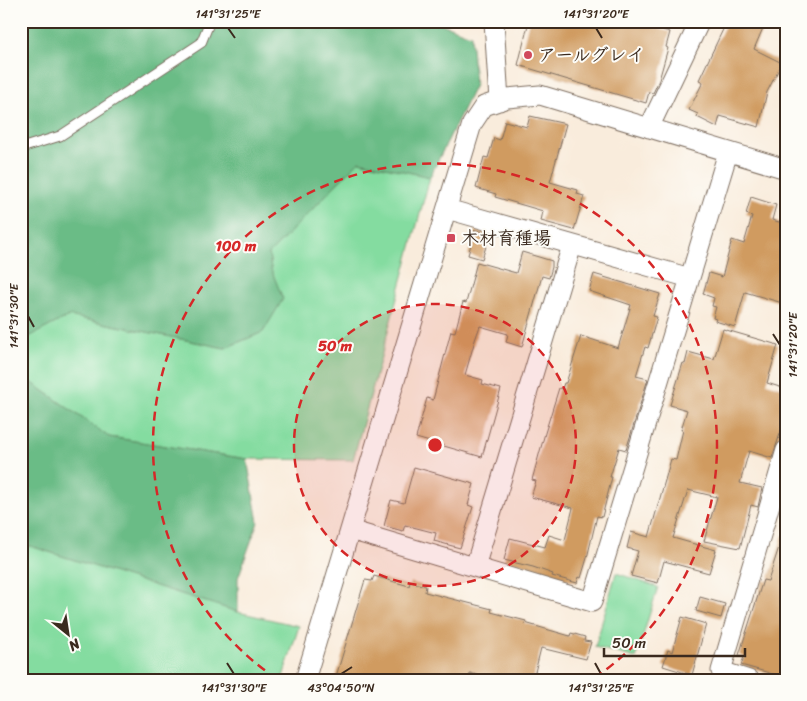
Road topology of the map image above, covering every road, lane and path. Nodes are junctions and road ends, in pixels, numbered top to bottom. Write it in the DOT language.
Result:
graph roads {
  1 [pos="210,21"];
  2 [pos="494,21"];
  3 [pos="700,21"];
  4 [pos="499,101"];
  5 [pos="649,128"];
  6 [pos="21,148"];
  7 [pos="728,152"];
  8 [pos="786,169"];
  9 [pos="447,209"];
  10 [pos="572,245"];
  11 [pos="690,278"];
  12 [pos="786,450"];
  13 [pos="350,530"];
  14 [pos="475,567"];
  15 [pos="305,680"];
  16 [pos="749,680"];
  1 -- 6 [label="lane"];
  2 -- 4 [label="street"];
  3 -- 5 [label="street"];
  4 -- 5 [label="street"];
  4 -- 9 [label="street"];
  5 -- 7 [label="street"];
  7 -- 8 [label="street"];
  7 -- 11 [label="street"];
  9 -- 10 [label="street"];
  9 -- 13 [label="street"];
  10 -- 11 [label="street"];
  10 -- 14 [label="street"];
  11 -- 14 [label="street"];
  12 -- 16 [label="street"];
  13 -- 14 [label="street"];
  13 -- 15 [label="street"];
}
